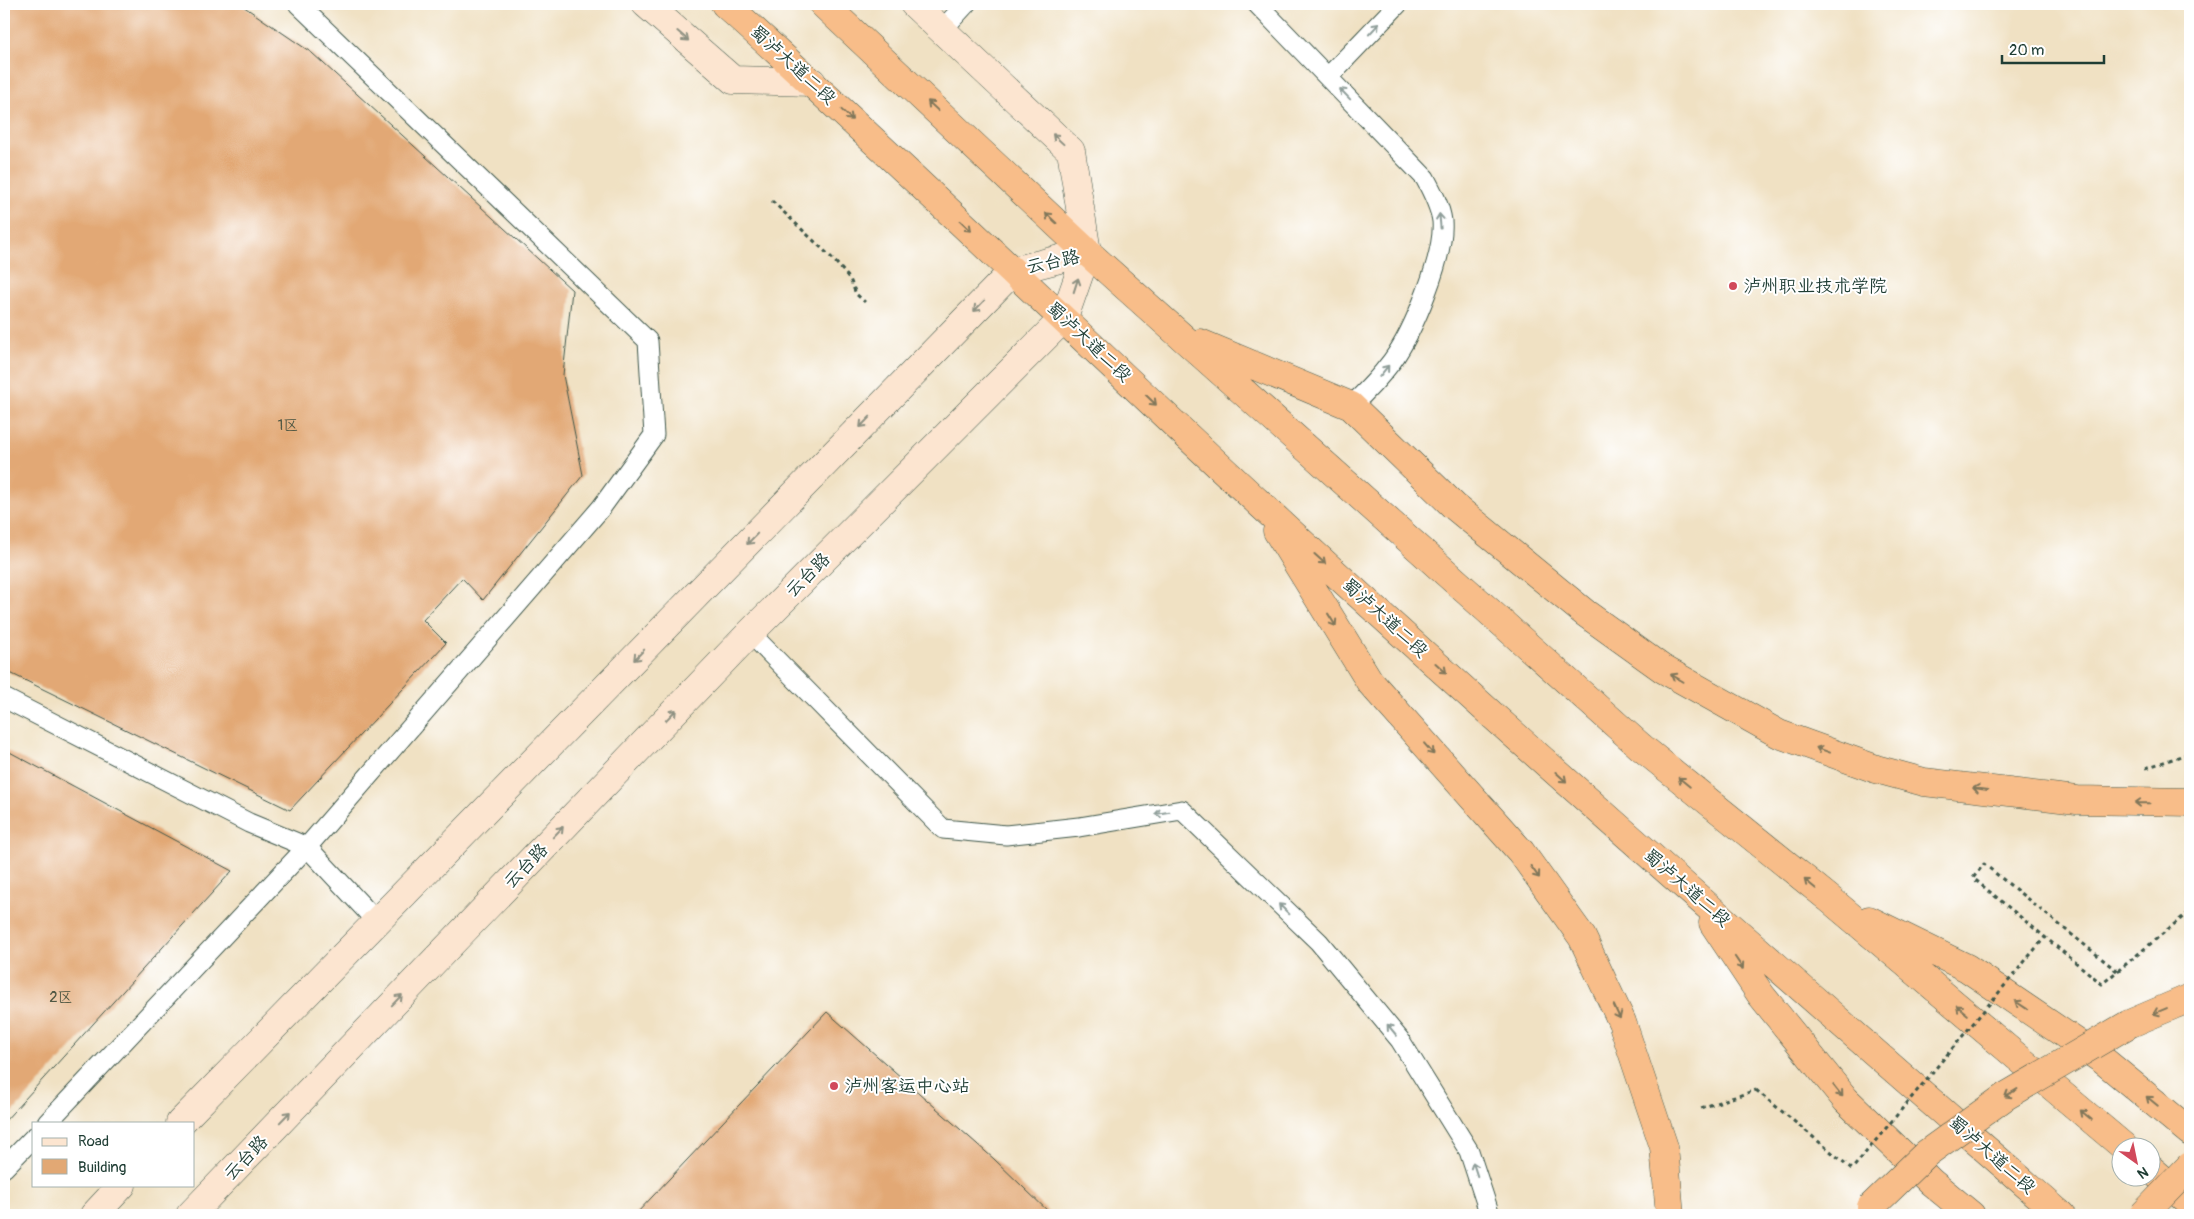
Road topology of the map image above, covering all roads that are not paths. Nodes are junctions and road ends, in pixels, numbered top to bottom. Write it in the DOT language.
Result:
graph roads {
  1 [pos="298,4"];
  2 [pos="646,4"];
  3 [pos="725,4"];
  4 [pos="822,4"];
  5 [pos="914,4"];
  6 [pos="966,4"];
  7 [pos="1258,4"];
  8 [pos="1398,4"];
  9 [pos="942,30"];
  10 [pos="1328,77"];
  11 [pos="812,82"];
  12 [pos="1087,252"];
  13 [pos="1013,271"];
  14 [pos="1064,318"];
  15 [pos="1179,334"];
  16 [pos="1351,406"];
  17 [pos="1260,504"];
  18 [pos="750,633"];
  19 [pos="4,698"];
  20 [pos="2190,802"];
  21 [pos="306,847"];
  22 [pos="1693,893"];
  23 [pos="1832,902"];
  24 [pos="378,923"];
  25 [pos="2190,998"];
  26 [pos="48,1122"];
  27 [pos="181,1122"];
  28 [pos="2190,1132"];
  29 [pos="2112,1137"];
  30 [pos="32,1139"];
  31 [pos="2190,1166"];
  32 [pos="4,1168"];
  33 [pos="2162,1179"];
  34 [pos="121,1186"];
  35 [pos="2190,1203"];
  36 [pos="1868,1211"];
  37 [pos="94,1215"];
  38 [pos="190,1215"];
  39 [pos="1490,1215"];
  40 [pos="1670,1215"];
  41 [pos="1971,1215"];
  42 [pos="2061,1215"];
  43 [pos="2143,1215"];
  1 -- 21 [label="lane"];
  2 -- 11 [label="street, one-way"];
  3 -- 11 [label="highway, 蜀泸大道二段"];
  12 -- 4 [label="highway, one-way"];
  5 -- 9 [label="street"];
  6 -- 9 [label="lane"];
  7 -- 10 [label="lane"];
  10 -- 8 [label="lane, one-way"];
  12 -- 9 [label="street, one-way"];
  16 -- 10 [label="lane, one-way"];
  11 -- 13 [label="highway, 蜀泸大道二段, one-way"];
  12 -- 13 [label="street, 云台路"];
  14 -- 12 [label="street, 云台路, one-way"];
  12 -- 15 [label="highway"];
  13 -- 14 [label="highway, 蜀泸大道二段"];
  13 -- 24 [label="street, 云台路, one-way"];
  14 -- 17 [label="highway, 蜀泸大道二段, one-way"];
  14 -- 18 [label="street, 云台路"];
  15 -- 16 [label="highway"];
  23 -- 15 [label="highway, one-way"];
  20 -- 16 [label="highway, one-way"];
  17 -- 22 [label="highway, 蜀泸大道二段, one-way"];
  17 -- 40 [label="highway, one-way"];
  38 -- 18 [label="street, 云台路, one-way"];
  39 -- 18 [label="lane, one-way"];
  19 -- 21 [label="lane"];
  21 -- 24 [label="lane"];
  21 -- 26 [label="lane"];
  22 -- 41 [label="highway, one-way"];
  22 -- 42 [label="highway, 蜀泸大道二段"];
  28 -- 23 [label="highway, one-way"];
  29 -- 23 [label="highway, one-way"];
  24 -- 27 [label="street, 云台路"];
  25 -- 36 [label="highway, one-way, bridge"];
  30 -- 32 [label="lane"];
  31 -- 43 [label="highway, bridge"];
  33 -- 35 [label="highway"];
  34 -- 37 [label="street"];
}
